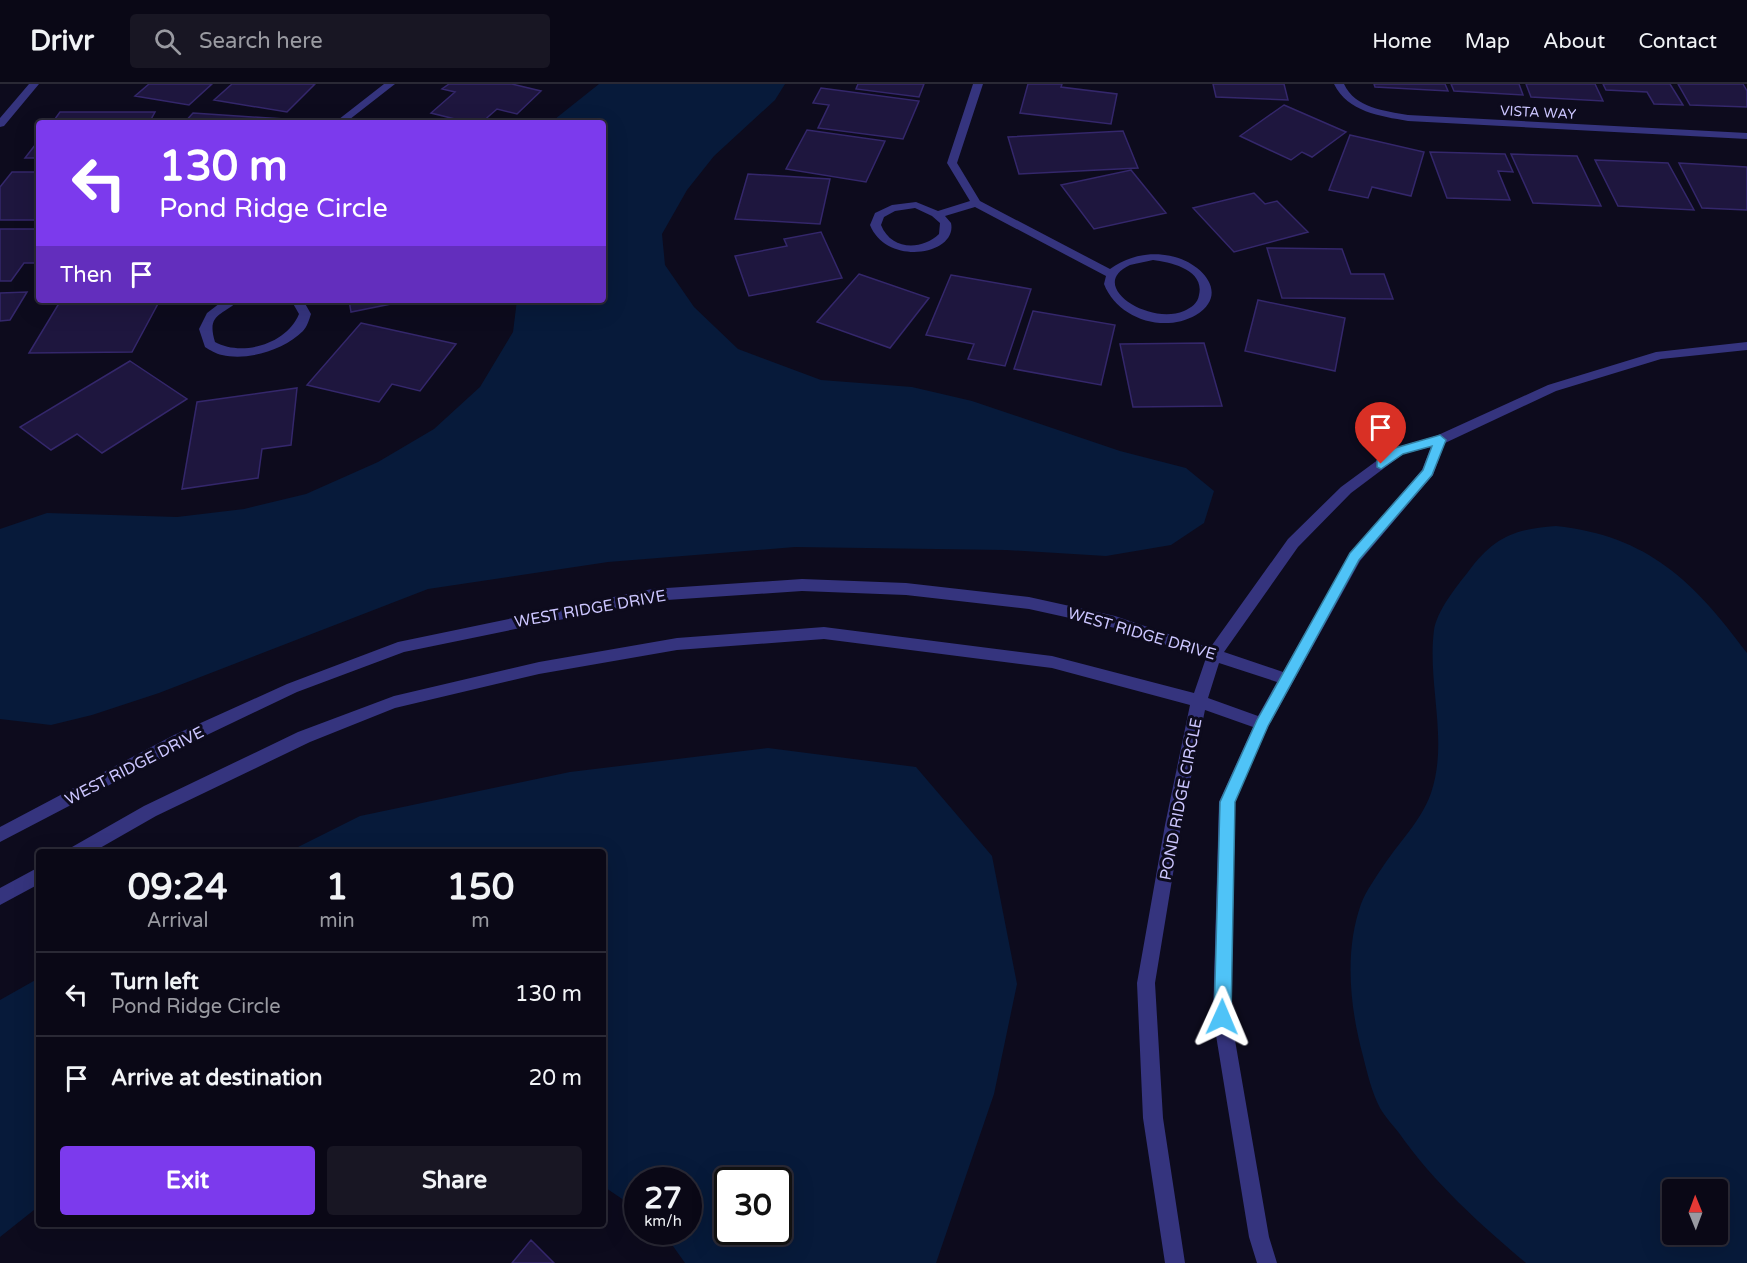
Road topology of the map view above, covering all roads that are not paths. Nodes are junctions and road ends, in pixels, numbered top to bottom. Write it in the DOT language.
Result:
graph roads {
  1 [pos="34,84"];
  2 [pos="390,84"];
  3 [pos="978,84"];
  4 [pos="1339,84"];
  5 [pos="343,120"];
  6 [pos="0,124"];
  7 [pos="1747,136"];
  8 [pos="976,202"];
  9 [pos="939,214"];
  10 [pos="1111,274"];
  11 [pos="229,303"];
  12 [pos="301,303"];
  13 [pos="1747,346"];
  14 [pos="1440,440"];
  15 [pos="1215,653"];
  16 [pos="1286,679"];
  17 [pos="1200,701"];
  18 [pos="1262,724"];
  19 [pos="0,835"];
  20 [pos="83,849"];
  21 [pos="36,877"];
  22 [pos="0,897"];
  23 [pos="1174,1263"];
  24 [pos="1266,1263"];
  1 -- 6 [label="street"];
  2 -- 5 [label="street"];
  3 -- 8 [label="street"];
  4 -- 7 [label="street, VISTA WAY"];
  8 -- 9 [label="street"];
  8 -- 10 [label="street"];
  9 -- 9 [label="street"];
  10 -- 10 [label="street"];
  11 -- 12 [label="street"];
  13 -- 14 [label="street, POND RIDGE CIRCLE"];
  14 -- 15 [label="street, POND RIDGE CIRCLE"];
  14 -- 16 [label="street"];
  15 -- 16 [label="street, WEST RIDGE DRIVE"];
  15 -- 17 [label="street, POND RIDGE CIRCLE"];
  15 -- 19 [label="street, WEST RIDGE DRIVE"];
  16 -- 18 [label="street"];
  17 -- 18 [label="street"];
  17 -- 20 [label="street"];
  17 -- 23 [label="street, POND RIDGE CIRCLE"];
  18 -- 24 [label="street"];
  21 -- 22 [label="street"];
}
